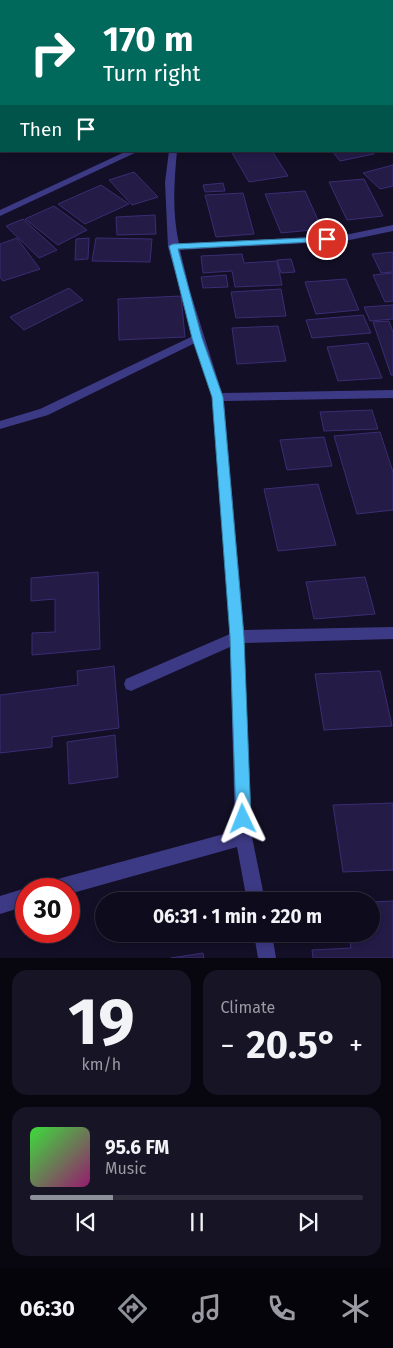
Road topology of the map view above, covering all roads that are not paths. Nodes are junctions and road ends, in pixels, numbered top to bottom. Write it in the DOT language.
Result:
graph roads {
  1 [pos="134,152"];
  2 [pos="173,152"];
  3 [pos="0,212"];
  4 [pos="393,228"];
  5 [pos="173,246"];
  6 [pos="197,338"];
  7 [pos="393,394"];
  8 [pos="218,397"];
  9 [pos="0,425"];
  10 [pos="393,633"];
  11 [pos="237,637"];
  12 [pos="131,684"];
  13 [pos="244,838"];
  14 [pos="80,882"];
  15 [pos="254,892"];
  16 [pos="15,900"];
  17 [pos="0,905"];
  18 [pos="264,942"];
  19 [pos="267,958"];
  1 -- 3 [label="street"];
  2 -- 5 [label="street"];
  4 -- 5 [label="street"];
  5 -- 6 [label="street"];
  6 -- 8 [label="street"];
  6 -- 9 [label="street"];
  7 -- 8 [label="street"];
  8 -- 11 [label="street"];
  10 -- 11 [label="street"];
  11 -- 12 [label="street"];
  11 -- 13 [label="street"];
  13 -- 14 [label="street"];
  13 -- 15 [label="street"];
  16 -- 17 [label="street"];
  18 -- 19 [label="street"];
}
